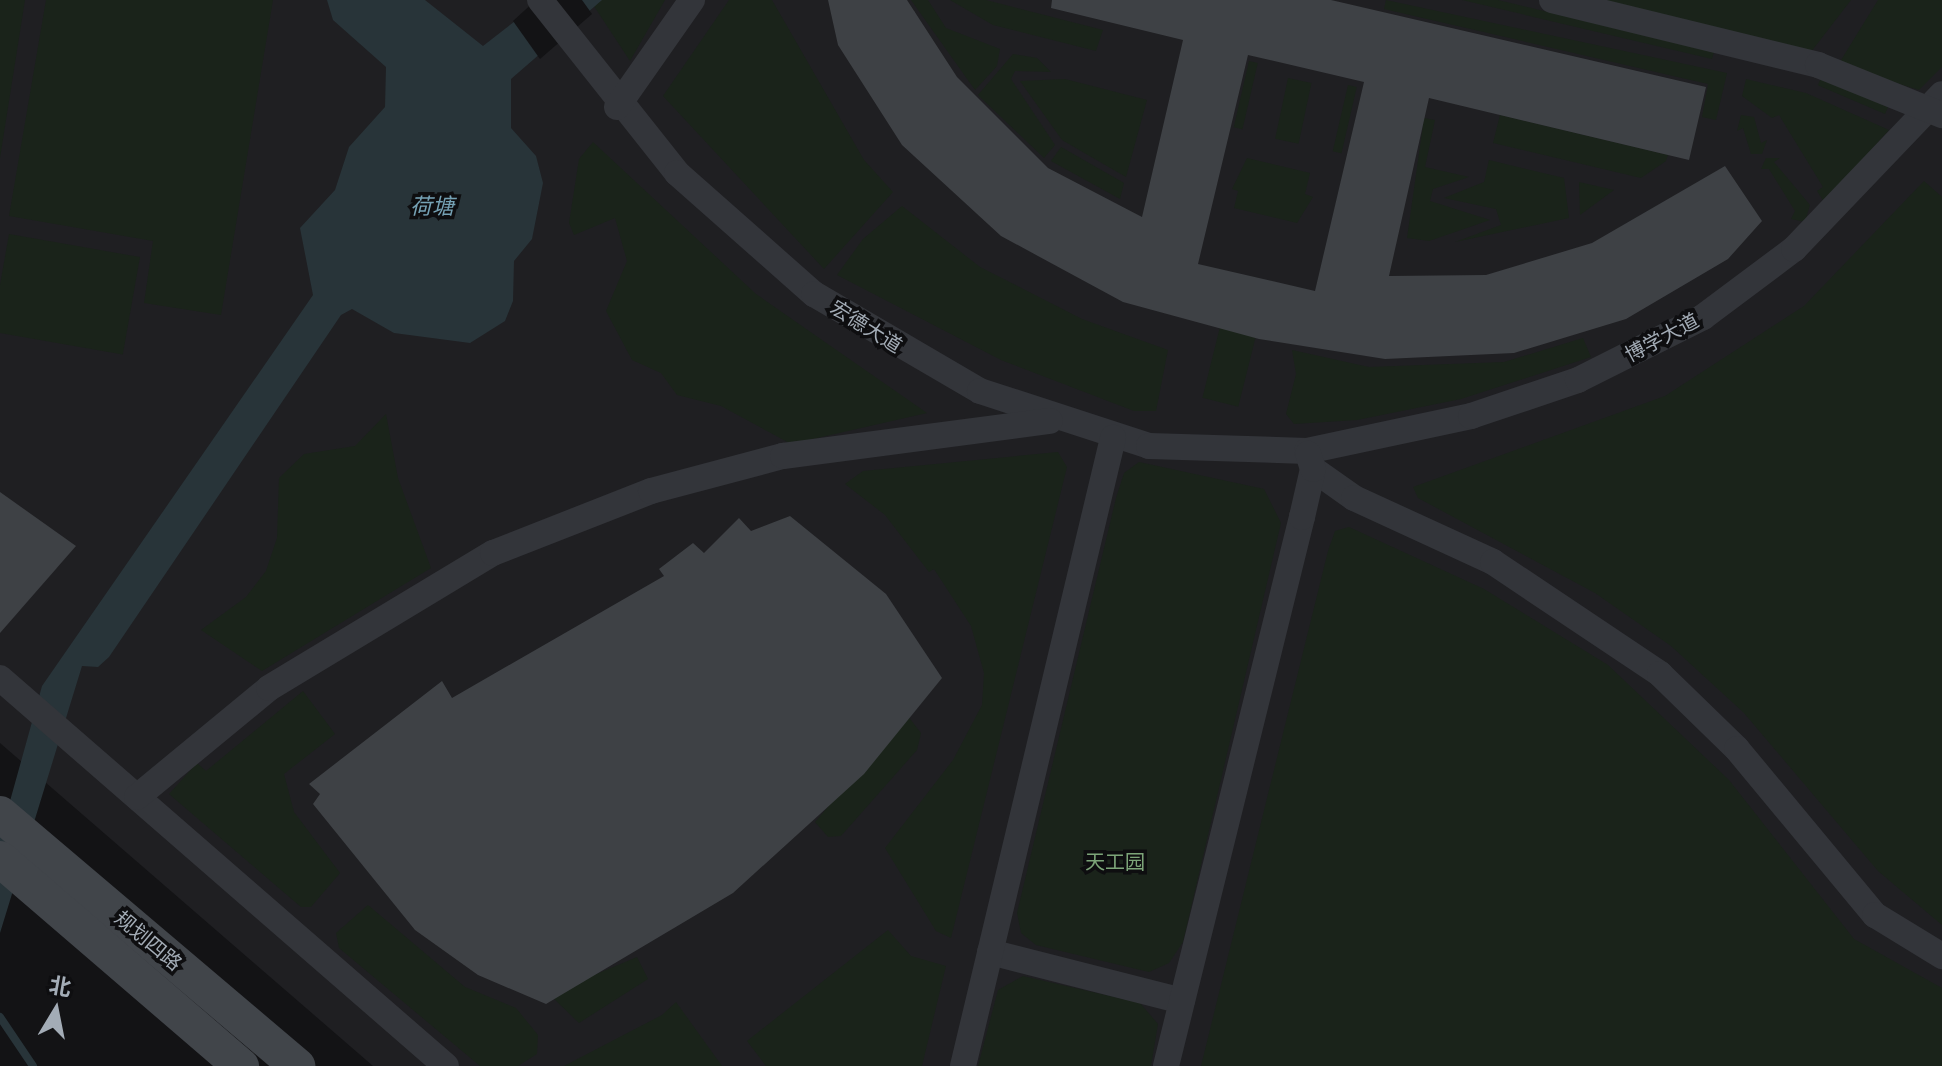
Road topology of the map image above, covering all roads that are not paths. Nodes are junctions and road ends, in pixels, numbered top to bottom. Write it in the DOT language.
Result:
graph roads {
  1 [pos="540,0"];
  2 [pos="692,0"];
  3 [pos="1552,0"];
  4 [pos="1938,106"];
  5 [pos="617,107"];
  6 [pos="1057,421"];
  7 [pos="1113,438"];
  8 [pos="1310,460"];
  9 [pos="7,684"];
  10 [pos="137,797"];
  11 [pos="0,814"];
  12 [pos="0,859"];
  13 [pos="990,952"];
  14 [pos="1942,956"];
  15 [pos="1182,1001"];
  16 [pos="241,1066"];
  17 [pos="297,1066"];
  18 [pos="446,1066"];
  19 [pos="963,1066"];
  20 [pos="1166,1066"];
  1 -- 5 [label="street, 宏德大道"];
  2 -- 5 [label="street"];
  3 -- 4 [label="street"];
  4 -- 8 [label="street, 博学大道"];
  5 -- 6 [label="street, 宏德大道"];
  6 -- 7 [label="street, 宏德大道"];
  6 -- 10 [label="street"];
  7 -- 8 [label="street, 宏德大道"];
  7 -- 13 [label="street"];
  8 -- 14 [label="street"];
  8 -- 15 [label="street"];
  9 -- 10 [label="street"];
  10 -- 18 [label="street"];
  11 -- 17 [label="main road, 规划四路"];
  12 -- 16 [label="main road, 规划四路"];
  13 -- 15 [label="street"];
  13 -- 19 [label="street"];
  15 -- 20 [label="street"];
}
